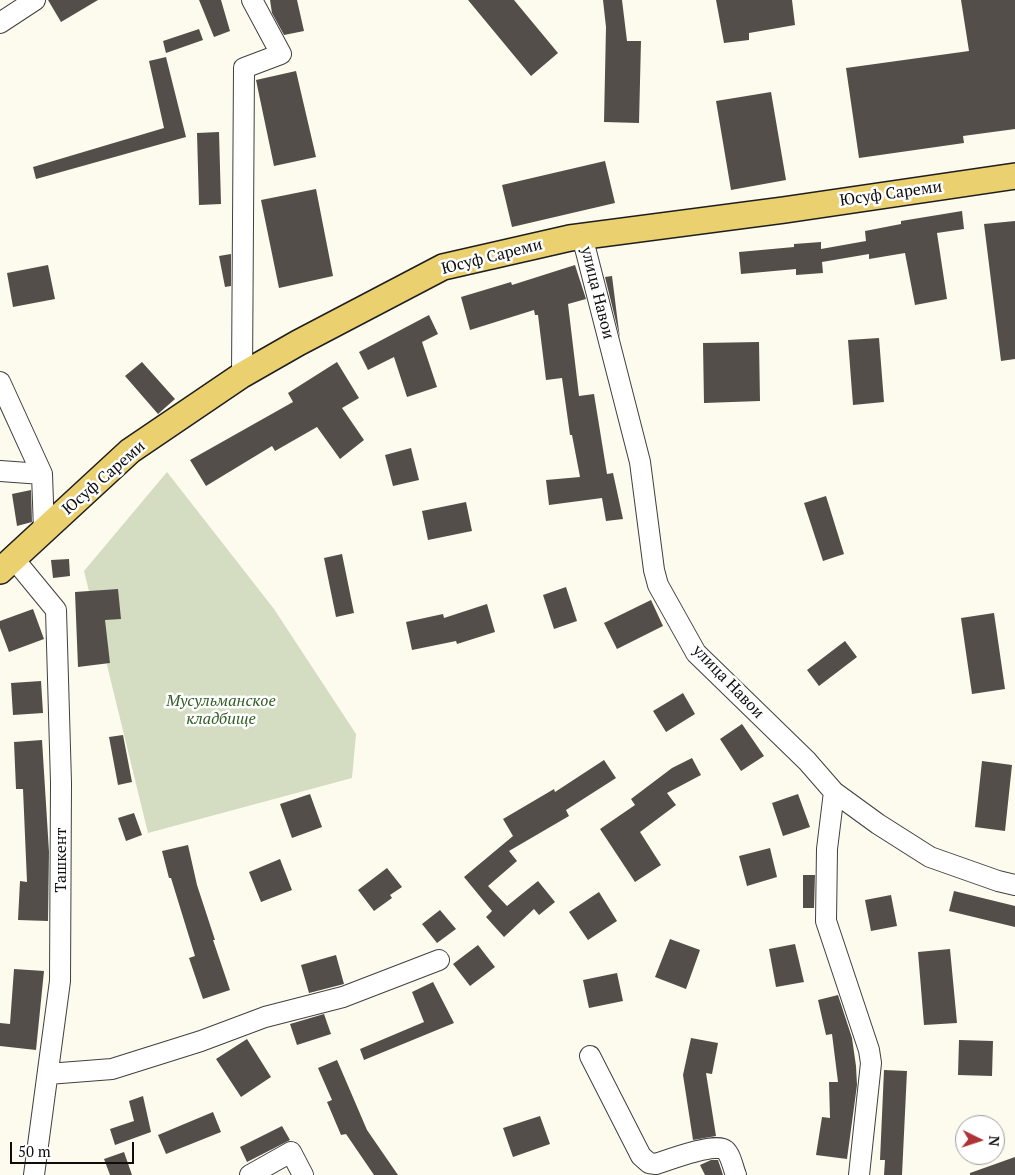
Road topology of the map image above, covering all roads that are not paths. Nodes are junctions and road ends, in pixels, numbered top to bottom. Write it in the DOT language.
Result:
graph roads {
  1 [pos="35,0"];
  2 [pos="252,0"];
  3 [pos="0,24"];
  4 [pos="1015,176"];
  5 [pos="582,236"];
  6 [pos="242,375"];
  7 [pos="0,382"];
  8 [pos="0,471"];
  9 [pos="42,474"];
  10 [pos="44,531"];
  11 [pos="7,565"];
  12 [pos="834,792"];
  13 [pos="1015,885"];
  14 [pos="439,960"];
  15 [pos="590,1056"];
  16 [pos="48,1074"];
  17 [pos="34,1175"];
  18 [pos="250,1175"];
  19 [pos="303,1175"];
  20 [pos="736,1175"];
  21 [pos="859,1175"];
  1 -- 3 [label="street"];
  2 -- 6 [label="street"];
  4 -- 5 [label="main road, Юсуф Сареми"];
  5 -- 6 [label="main road, Юсуф Сареми"];
  5 -- 12 [label="street, улица Навои"];
  6 -- 10 [label="main road, Юсуф Сареми"];
  7 -- 9 [label="street"];
  8 -- 9 [label="street"];
  9 -- 10 [label="street"];
  10 -- 11 [label="main road, Юсуф Сареми"];
  11 -- 16 [label="street, Ташкент"];
  12 -- 13 [label="street, улица Навои"];
  12 -- 21 [label="street"];
  14 -- 16 [label="street"];
  15 -- 20 [label="street"];
  16 -- 17 [label="street, Ташкент"];
  18 -- 19 [label="street"];
}
